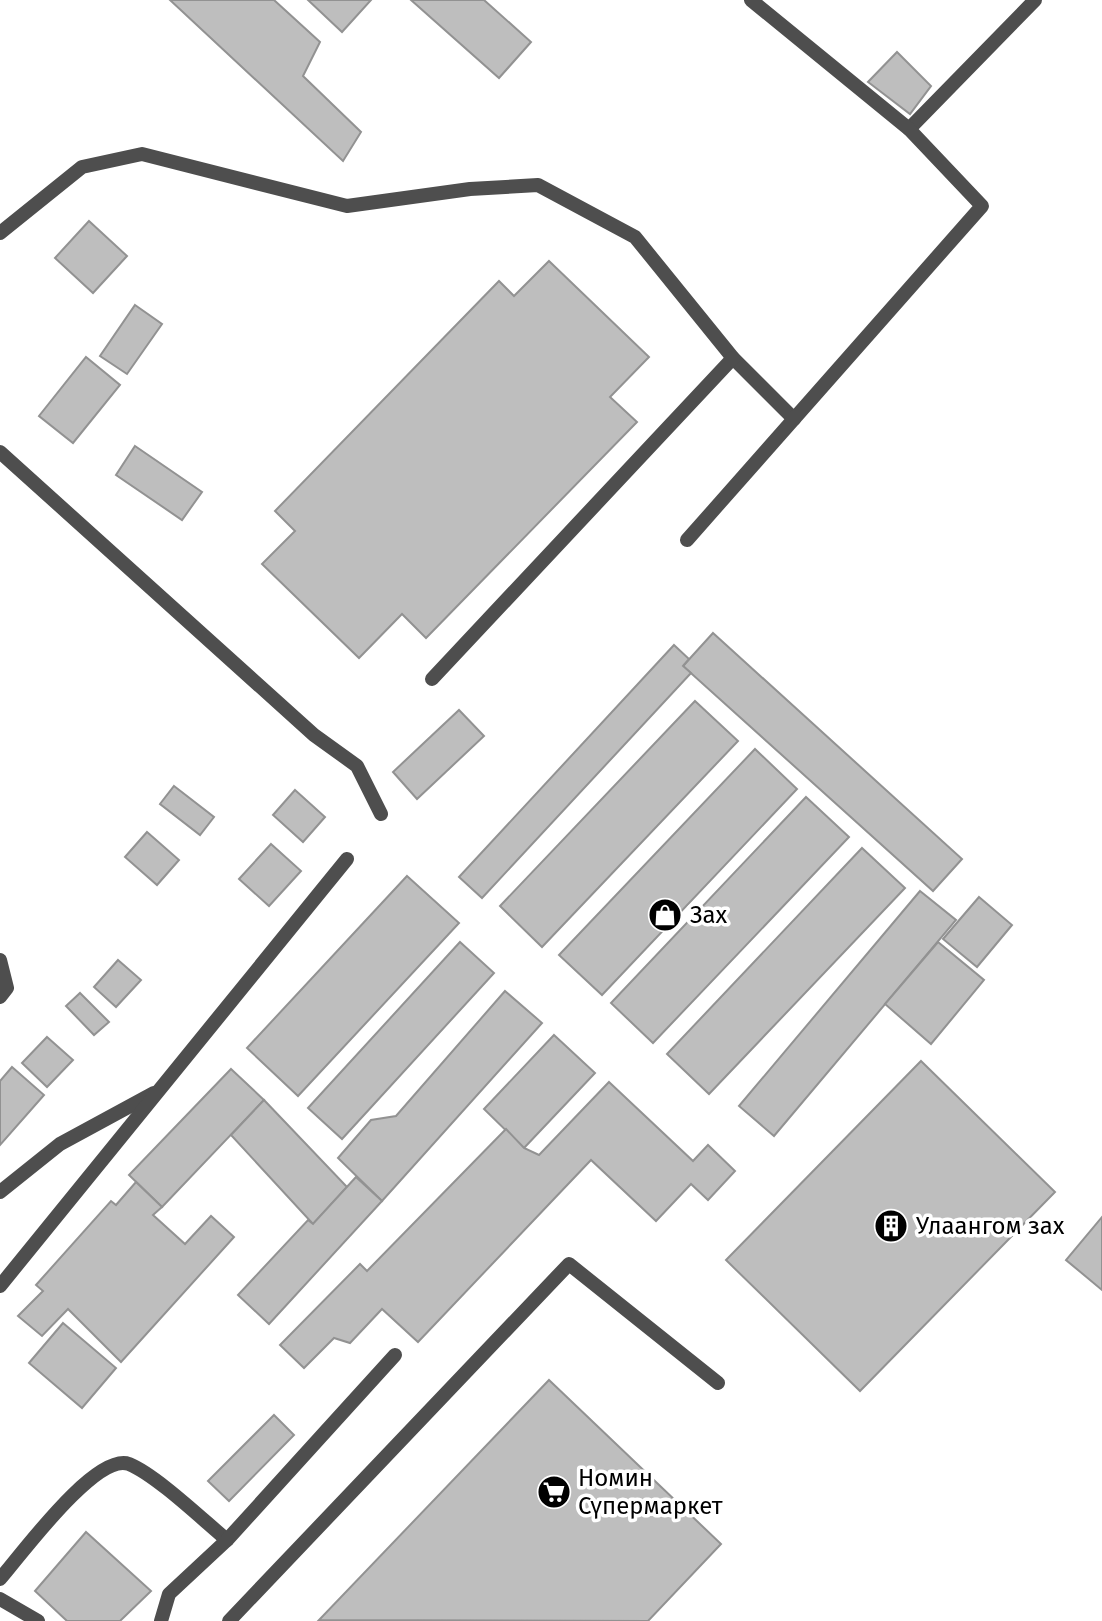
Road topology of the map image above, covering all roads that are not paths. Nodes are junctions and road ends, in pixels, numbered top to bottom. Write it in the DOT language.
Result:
graph roads {
  1 [pos="1035,0"];
  2 [pos="758,3"];
  3 [pos="909,130"];
  4 [pos="0,233"];
  5 [pos="733,358"];
  6 [pos="794,419"];
  7 [pos="0,452"];
  8 [pos="687,540"];
  9 [pos="432,679"];
  10 [pos="381,814"];
  11 [pos="347,859"];
  12 [pos="0,960"];
  13 [pos="0,997"];
  14 [pos="160,1090"];
  15 [pos="0,1192"];
  16 [pos="0,1286"];
  17 [pos="395,1356"];
  18 [pos="718,1383"];
  19 [pos="228,1540"];
  20 [pos="0,1579"];
  21 [pos="0,1599"];
  22 [pos="38,1621"];
  23 [pos="161,1621"];
  24 [pos="229,1621"];
  1 -- 3 [label="street"];
  2 -- 3 [label="street"];
  3 -- 6 [label="street"];
  4 -- 5 [label="street"];
  5 -- 6 [label="street"];
  5 -- 9 [label="street"];
  6 -- 8 [label="street"];
  7 -- 10 [label="street"];
  11 -- 14 [label="street"];
  12 -- 13 [label="street"];
  14 -- 15 [label="street"];
  14 -- 16 [label="street"];
  17 -- 19 [label="street"];
  18 -- 24 [label="street"];
  19 -- 20 [label="street"];
  19 -- 23 [label="street"];
  21 -- 22 [label="street"];
}
